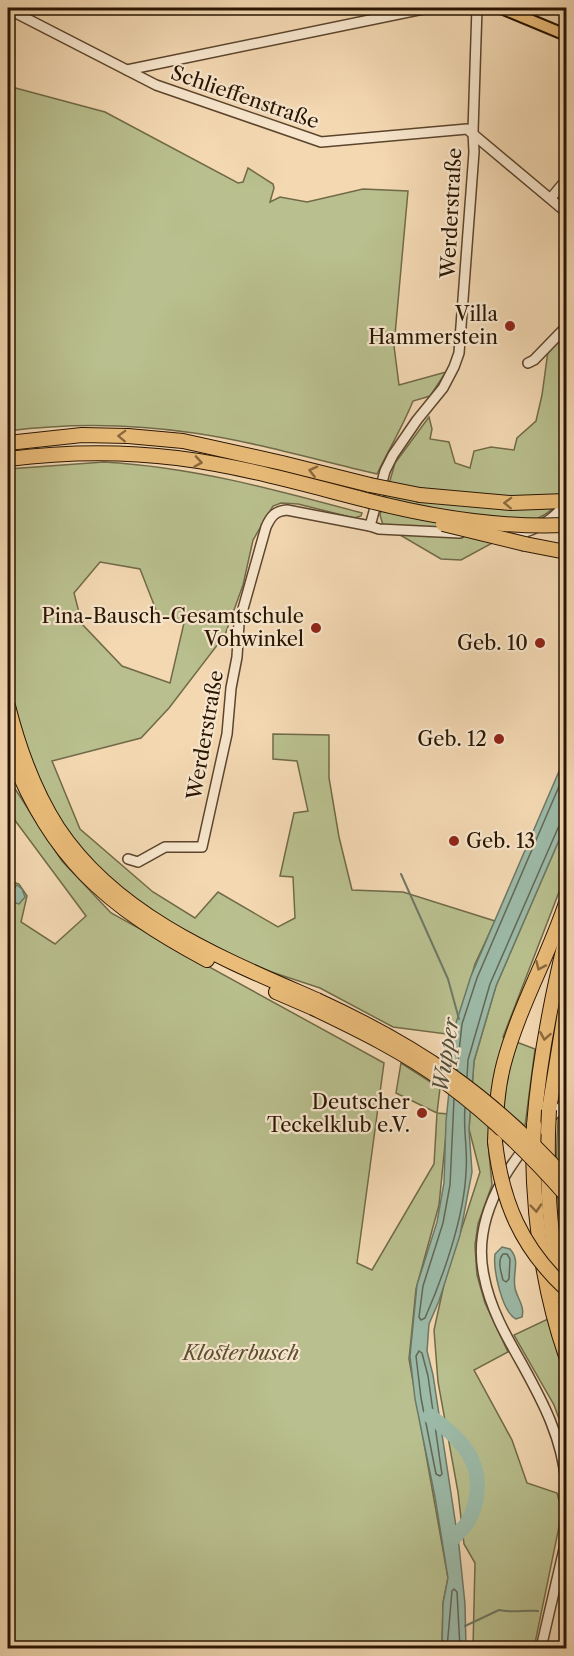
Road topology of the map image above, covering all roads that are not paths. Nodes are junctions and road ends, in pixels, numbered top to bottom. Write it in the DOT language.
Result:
graph roads {
  1 [pos="428,8"];
  2 [pos="477,8"];
  3 [pos="501,8"];
  4 [pos="8,9"];
  5 [pos="567,35"];
  6 [pos="127,70"];
  7 [pos="473,131"];
  8 [pos="567,180"];
  9 [pos="550,198"];
  10 [pos="567,212"];
  11 [pos="567,327"];
  12 [pos="528,363"];
  13 [pos="8,443"];
  14 [pos="8,459"];
  15 [pos="567,502"];
  16 [pos="387,505"];
  17 [pos="567,525"];
  18 [pos="370,526"];
  19 [pos="567,552"];
  20 [pos="8,706"];
  21 [pos="8,746"];
  22 [pos="128,859"];
  23 [pos="567,903"];
  24 [pos="567,938"];
  25 [pos="315,1004"];
  26 [pos="567,1006"];
  27 [pos="567,1102"];
  28 [pos="567,1179"];
  29 [pos="567,1195"];
  30 [pos="567,1289"];
  31 [pos="567,1308"];
  32 [pos="567,1356"];
  33 [pos="567,1483"];
  34 [pos="567,1525"];
  35 [pos="541,1648"];
  1 -- 6 [label="street"];
  2 -- 7 [label="street, Werderstraße"];
  3 -- 5 [label="main road"];
  4 -- 6 [label="street, Schlieffenstraße"];
  6 -- 7 [label="street, Schlieffenstraße"];
  7 -- 9 [label="street"];
  7 -- 18 [label="street, Werderstraße"];
  8 -- 9 [label="street"];
  9 -- 10 [label="street"];
  11 -- 12 [label="street"];
  15 -- 13 [label="highway, one-way, bridge"];
  14 -- 16 [label="highway, one-way, bridge"];
  15 -- 18 [label="street"];
  16 -- 17 [label="highway, bridge"];
  16 -- 19 [label="highway, bridge"];
  18 -- 22 [label="street, Werderstraße"];
  20 -- 25 [label="highway"];
  21 -- 25 [label="highway"];
  23 -- 30 [label="highway, one-way, bridge"];
  24 -- 32 [label="highway, one-way, bridge"];
  25 -- 28 [label="highway, bridge"];
  25 -- 29 [label="highway, bridge"];
  26 -- 31 [label="highway, bridge"];
  27 -- 33 [label="street"];
  34 -- 35 [label="street"];
}
